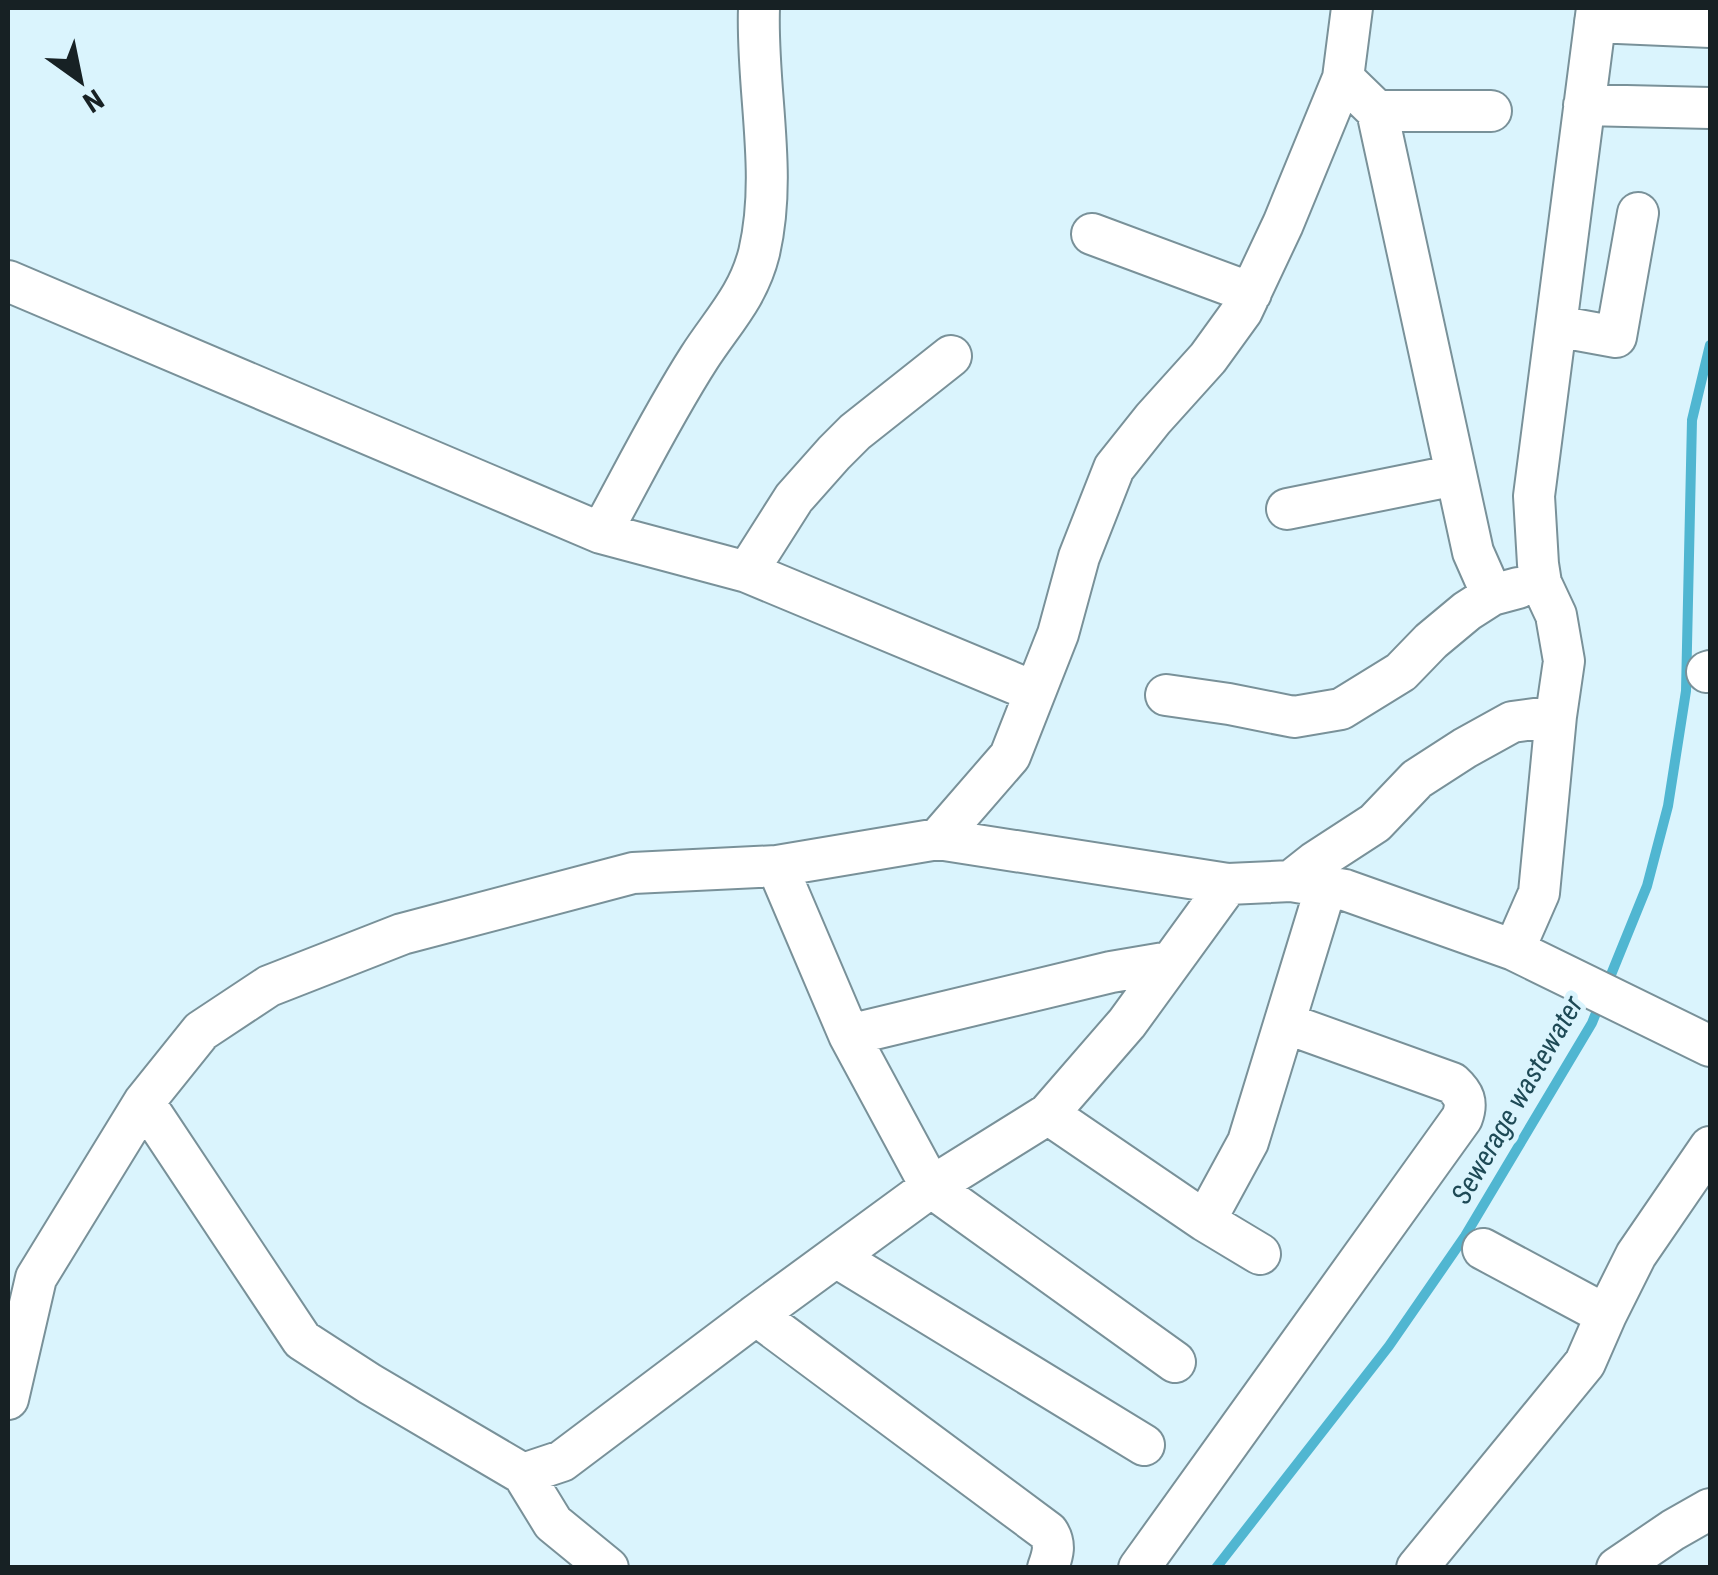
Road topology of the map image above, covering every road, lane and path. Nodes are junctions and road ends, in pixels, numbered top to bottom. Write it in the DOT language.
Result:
graph roads {
  1 [pos="759,8"];
  2 [pos="1352,8"];
  3 [pos="1596,15"];
  4 [pos="1710,28"];
  5 [pos="1343,78"];
  6 [pos="1584,105"];
  7 [pos="1710,108"];
  8 [pos="1376,111"];
  9 [pos="1491,111"];
  10 [pos="1638,213"];
  11 [pos="1092,234"];
  12 [pos="8,281"];
  13 [pos="1250,293"];
  14 [pos="1556,326"];
  15 [pos="951,356"];
  16 [pos="1456,476"];
  17 [pos="1287,509"];
  18 [pos="600,532"];
  19 [pos="747,572"];
  20 [pos="1541,582"];
  21 [pos="1492,594"];
  22 [pos="1036,692"];
  23 [pos="1166,695"];
  24 [pos="1556,716"];
  25 [pos="938,839"];
  26 [pos="776,866"];
  27 [pos="1228,884"];
  28 [pos="1309,884"];
  29 [pos="1514,950"];
  30 [pos="1170,962"];
  31 [pos="1285,1022"];
  32 [pos="849,1035"];
  33 [pos="1710,1046"];
  34 [pos="144,1102"];
  35 [pos="1048,1114"];
  36 [pos="1710,1148"];
  37 [pos="931,1187"];
  38 [pos="1204,1221"];
  39 [pos="1483,1249"];
  40 [pos="1260,1254"];
  41 [pos="836,1257"];
  42 [pos="756,1315"];
  43 [pos="1606,1315"];
  44 [pos="1174,1362"];
  45 [pos="8,1399"];
  46 [pos="1144,1445"];
  47 [pos="523,1474"];
  48 [pos="1710,1508"];
  49 [pos="608,1568"];
  50 [pos="1048,1568"];
  51 [pos="1139,1568"];
  52 [pos="1417,1568"];
  53 [pos="1617,1568"];
  1 -- 18 [label="street"];
  2 -- 5 [label="street"];
  3 -- 4 [label="street"];
  3 -- 6 [label="street"];
  5 -- 8 [label="street"];
  5 -- 13 [label="street"];
  6 -- 7 [label="street"];
  6 -- 14 [label="street"];
  8 -- 9 [label="street"];
  8 -- 16 [label="street"];
  10 -- 14 [label="street"];
  11 -- 13 [label="street"];
  12 -- 18 [label="street"];
  13 -- 22 [label="street"];
  14 -- 20 [label="street"];
  15 -- 19 [label="street"];
  16 -- 17 [label="street"];
  16 -- 21 [label="street"];
  18 -- 19 [label="street"];
  19 -- 22 [label="street"];
  20 -- 21 [label="street"];
  20 -- 24 [label="street"];
  21 -- 23 [label="street"];
  22 -- 25 [label="street"];
  24 -- 28 [label="street"];
  24 -- 29 [label="street"];
  25 -- 26 [label="street"];
  25 -- 27 [label="street"];
  26 -- 32 [label="street"];
  26 -- 34 [label="street"];
  27 -- 28 [label="street"];
  27 -- 30 [label="street"];
  28 -- 29 [label="street"];
  28 -- 31 [label="street"];
  29 -- 33 [label="street"];
  30 -- 32 [label="street"];
  30 -- 35 [label="street"];
  31 -- 38 [label="street"];
  31 -- 51 [label="street"];
  32 -- 37 [label="street"];
  34 -- 45 [label="street"];
  34 -- 47 [label="street"];
  35 -- 37 [label="street"];
  35 -- 38 [label="street"];
  36 -- 43 [label="street"];
  37 -- 41 [label="street"];
  37 -- 44 [label="street"];
  38 -- 40 [label="street"];
  39 -- 43 [label="street"];
  41 -- 42 [label="street"];
  41 -- 46 [label="street"];
  42 -- 47 [label="street"];
  42 -- 50 [label="street"];
  43 -- 52 [label="street"];
  47 -- 49 [label="street"];
  48 -- 53 [label="street"];
}
